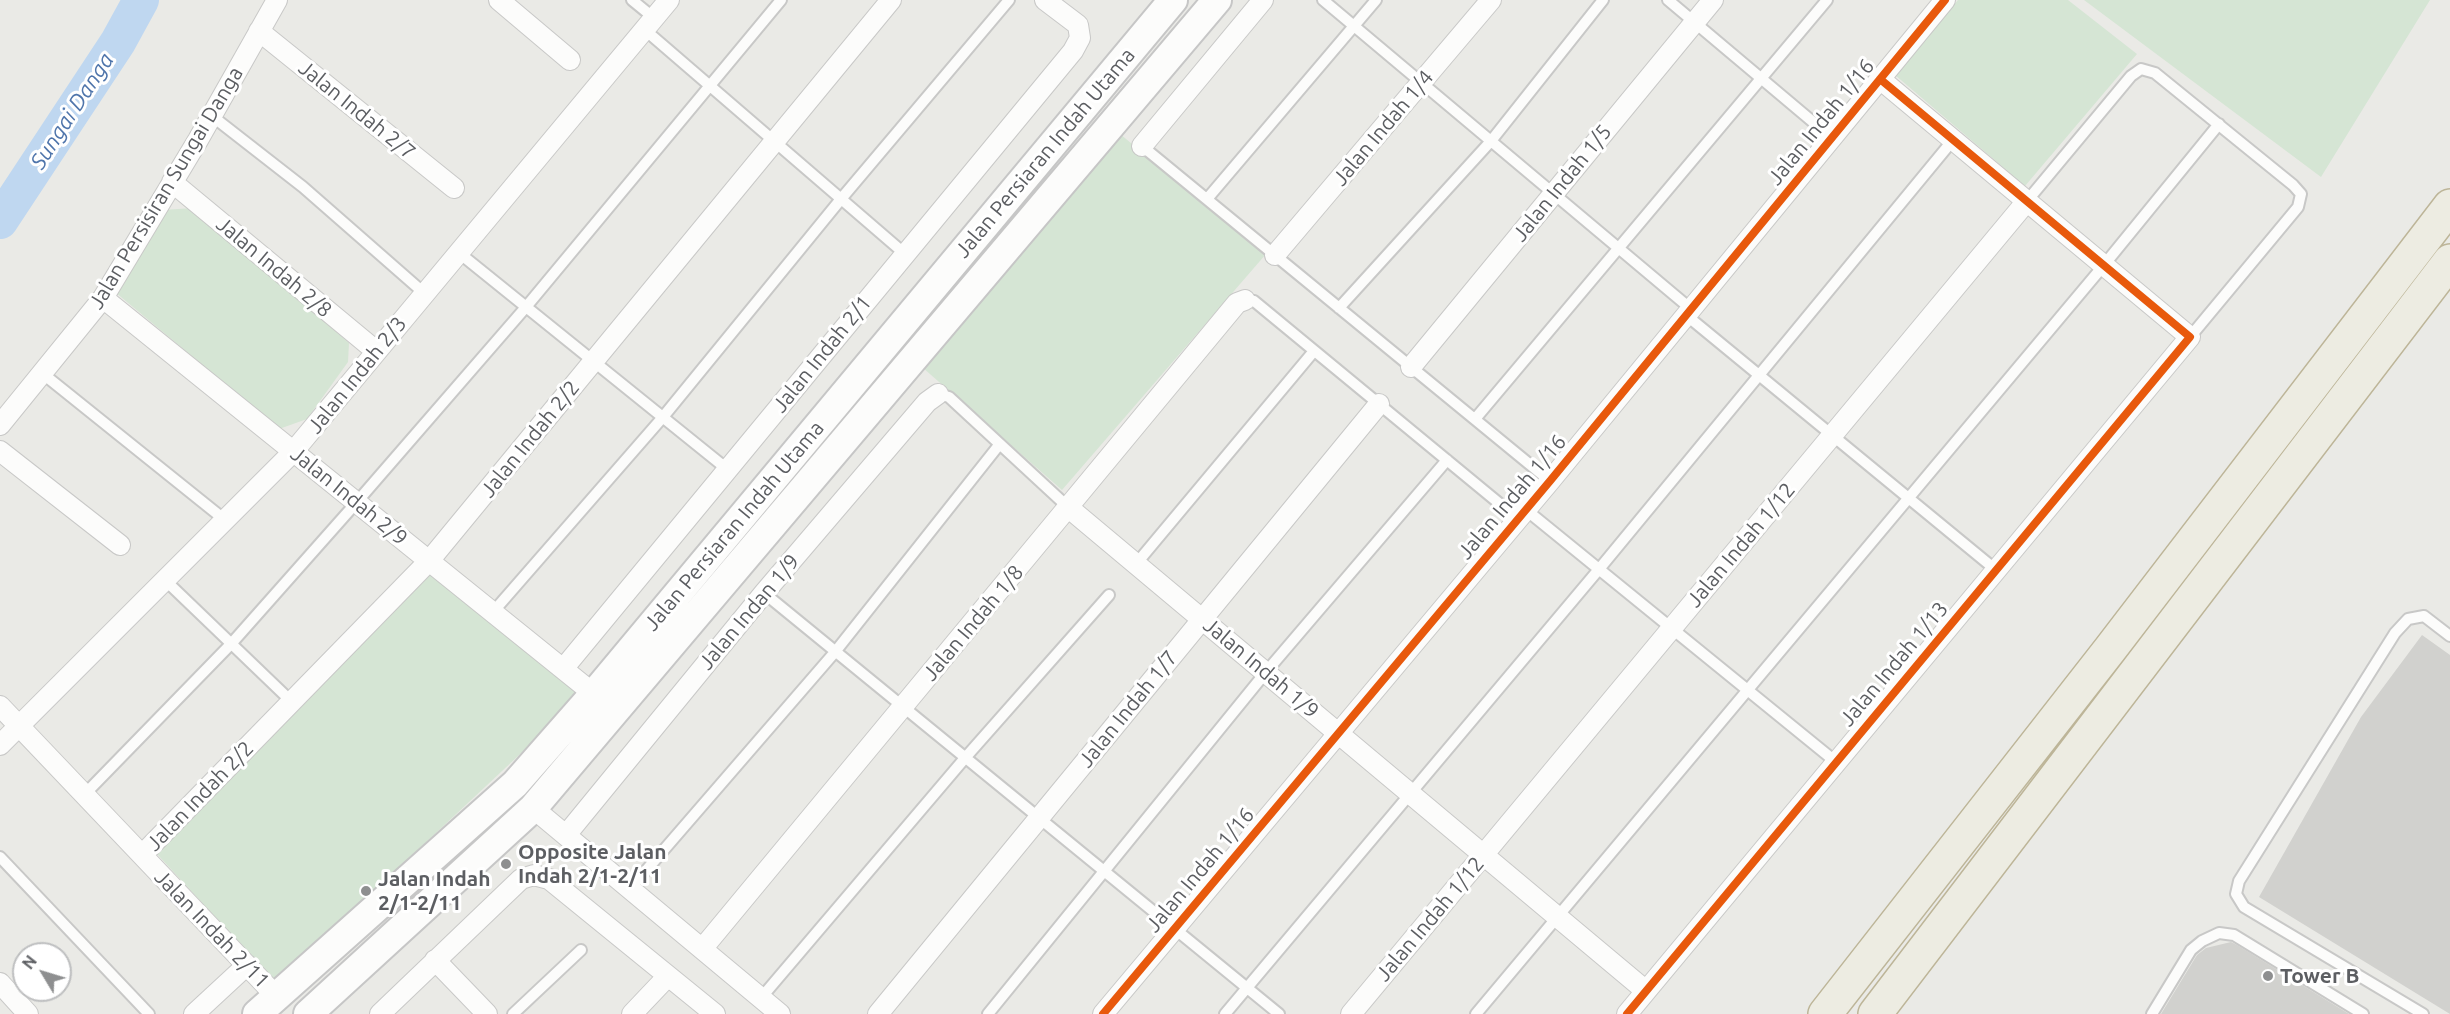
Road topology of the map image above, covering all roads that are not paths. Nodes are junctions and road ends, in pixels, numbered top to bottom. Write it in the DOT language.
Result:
graph roads {
  1 [pos="276,0"];
  2 [pos="499,0"];
  3 [pos="632,0"];
  4 [pos="669,0"];
  5 [pos="781,0"];
  6 [pos="891,0"];
  7 [pos="1009,0"];
  8 [pos="1046,0"];
  9 [pos="1173,0"];
  10 [pos="1217,0"];
  11 [pos="1263,0"];
  12 [pos="1323,0"];
  13 [pos="1376,0"];
  14 [pos="1491,0"];
  15 [pos="1603,0"];
  16 [pos="1668,0"];
  17 [pos="1713,0"];
  18 [pos="1827,0"];
  19 [pos="1945,0"];
  20 [pos="1695,22"];
  21 [pos="649,24"];
  22 [pos="1354,26"];
  23 [pos="259,31"];
  24 [pos="570,60"];
  25 [pos="1762,79"];
  26 [pos="1880,79"];
  27 [pos="1421,83"];
  28 [pos="710,86"];
  29 [pos="212,116"];
  30 [pos="2219,124"];
  31 [pos="1832,138"];
  32 [pos="1953,140"];
  33 [pos="1491,141"];
  34 [pos="775,142"];
  35 [pos="1142,146"];
  36 [pos="172,183"];
  37 [pos="454,188"];
  38 [pos="1553,194"];
  39 [pos="841,199"];
  40 [pos="1207,199"];
  41 [pos="2027,201"];
  42 [pos="2450,206"];
  43 [pos="1619,249"];
  44 [pos="458,252"];
  45 [pos="905,254"];
  46 [pos="1275,255"];
  47 [pos="2450,261"];
  48 [pos="2104,265"];
  49 [pos="424,293"];
  50 [pos="103,298"];
  51 [pos="1245,300"];
  52 [pos="526,307"];
  53 [pos="1339,308"];
  54 [pos="1689,312"];
  55 [pos="2190,337"];
  56 [pos="376,351"];
  57 [pos="1314,351"];
  58 [pos="594,362"];
  59 [pos="1411,367"];
  60 [pos="42,373"];
  61 [pos="1760,376"];
  62 [pos="938,394"];
  63 [pos="1378,404"];
  64 [pos="663,417"];
  65 [pos="1475,419"];
  66 [pos="0,425"];
  67 [pos="1832,435"];
  68 [pos="999,445"];
  69 [pos="0,451"];
  70 [pos="293,452"];
  71 [pos="1447,460"];
  72 [pos="728,469"];
  73 [pos="1550,481"];
  74 [pos="1908,498"];
  75 [pos="356,503"];
  76 [pos="1070,507"];
  77 [pos="1521,514"];
  78 [pos="225,520"];
  79 [pos="120,545"];
  80 [pos="429,561"];
  81 [pos="1136,564"];
  82 [pos="1600,568"];
  83 [pos="1996,570"];
  84 [pos="165,580"];
  85 [pos="764,593"];
  86 [pos="1109,595"];
  87 [pos="493,612"];
  88 [pos="1202,619"];
  89 [pos="1672,628"];
  90 [pos="2450,636"];
  91 [pos="231,644"];
  92 [pos="836,652"];
  93 [pos="563,669"];
  94 [pos="1266,672"];
  95 [pos="1747,689"];
  96 [pos="594,694"];
  97 [pos="292,702"];
  98 [pos="0,706"];
  99 [pos="904,707"];
  100 [pos="20,727"];
  101 [pos="1338,732"];
  102 [pos="0,745"];
  103 [pos="965,758"];
  104 [pos="537,759"];
  105 [pos="1836,762"];
  106 [pos="1411,794"];
  107 [pos="84,795"];
  108 [pos="533,808"];
  109 [pos="480,815"];
  110 [pos="1039,818"];
  111 [pos="566,835"];
  112 [pos="142,855"];
  113 [pos="1484,855"];
  114 [pos="0,857"];
  115 [pos="1103,870"];
  116 [pos="630,889"];
  117 [pos="1557,916"];
  118 [pos="1175,929"];
  119 [pos="702,949"];
  120 [pos="581,950"];
  121 [pos="435,960"];
  122 [pos="247,965"];
  123 [pos="668,976"];
  124 [pos="0,983"];
  125 [pos="1247,988"];
  126 [pos="1646,991"];
  127 [pos="760,998"];
  128 [pos="318,1005"];
  129 [pos="269,1008"];
  130 [pos="28,1014"];
  131 [pos="149,1014"];
  132 [pos="194,1014"];
  133 [pos="380,1014"];
  134 [pos="487,1014"];
  135 [pos="513,1014"];
  136 [pos="632,1014"];
  137 [pos="715,1014"];
  138 [pos="780,1014"];
  139 [pos="878,1014"];
  140 [pos="988,1014"];
  141 [pos="1103,1014"];
  142 [pos="1225,1014"];
  143 [pos="1279,1014"];
  144 [pos="1351,1014"];
  145 [pos="1476,1014"];
  146 [pos="1627,1014"];
  147 [pos="1825,1014"];
  148 [pos="1875,1014"];
  149 [pos="2152,1014"];
  150 [pos="2363,1014"];
  151 [pos="2423,1014"];
  1 -- 23 [label="street, Jalan Persisiran Sungai Danga"];
  2 -- 24 [label="street"];
  3 -- 21 [label="lane"];
  4 -- 21 [label="street, Jalan Indah 2/3"];
  5 -- 28 [label="lane"];
  6 -- 34 [label="street, Jalan Indah 2/2"];
  7 -- 39 [label="lane"];
  8 -- 45 [label="street, Jalan Indah 2/1"];
  9 -- 96 [label="main road, Jalan Persiaran Indah Utama"];
  10 -- 108 [label="main road, Jalan Persiaran Indah Utama"];
  11 -- 35 [label="street"];
  12 -- 22 [label="lane"];
  13 -- 22 [label="lane"];
  14 -- 27 [label="street, Jalan Indah 1/4"];
  15 -- 33 [label="lane"];
  16 -- 20 [label="lane"];
  17 -- 20 [label="street, Jalan Indah 1/5"];
  18 -- 25 [label="lane"];
  19 -- 26 [label="street, Jalan Indah 1/16"];
  20 -- 25 [label="lane"];
  20 -- 38 [label="street, Jalan Indah 1/5"];
  21 -- 28 [label="lane"];
  21 -- 44 [label="street, Jalan Indah 2/3"];
  22 -- 27 [label="lane"];
  22 -- 40 [label="lane"];
  23 -- 29 [label="street, Jalan Persisiran Sungai Danga"];
  23 -- 37 [label="street, Jalan Indah 2/7"];
  25 -- 31 [label="lane"];
  25 -- 43 [label="lane"];
  26 -- 31 [label="street, Jalan Indah 1/16"];
  26 -- 32 [label="street"];
  27 -- 33 [label="lane"];
  27 -- 46 [label="street, Jalan Indah 1/4"];
  28 -- 34 [label="lane"];
  28 -- 52 [label="lane"];
  29 -- 36 [label="street, Jalan Persisiran Sungai Danga"];
  29 -- 49 [label="lane"];
  30 -- 41 [label="lane, Jalan Indah 1/12"];
  30 -- 48 [label="lane"];
  30 -- 55 [label="lane, Jalan Indah 1/13"];
  31 -- 54 [label="street, Jalan Indah 1/16"];
  32 -- 41 [label="street"];
  32 -- 61 [label="lane"];
  33 -- 38 [label="lane"];
  33 -- 53 [label="lane"];
  34 -- 39 [label="lane"];
  34 -- 58 [label="street, Jalan Indah 2/2"];
  35 -- 40 [label="lane"];
  36 -- 50 [label="street, Jalan Persisiran Sungai Danga"];
  36 -- 56 [label="street, Jalan Indah 2/8"];
  38 -- 43 [label="lane"];
  38 -- 59 [label="street, Jalan Indah 1/5"];
  39 -- 45 [label="lane"];
  39 -- 64 [label="lane"];
  40 -- 46 [label="lane"];
  41 -- 48 [label="street"];
  41 -- 67 [label="street, Jalan Indah 1/12"];
  42 -- 147 [label="highway"];
  43 -- 54 [label="lane"];
  43 -- 65 [label="lane"];
  44 -- 49 [label="street, Jalan Indah 2/3"];
  44 -- 52 [label="lane"];
  45 -- 72 [label="street, Jalan Indah 2/1"];
  46 -- 53 [label="lane"];
  47 -- 148 [label="highway"];
  48 -- 55 [label="street"];
  48 -- 74 [label="lane"];
  49 -- 56 [label="street, Jalan Indah 2/3"];
  50 -- 60 [label="street, Jalan Persisiran Sungai Danga"];
  50 -- 70 [label="street, Jalan Indah 2/9"];
  51 -- 57 [label="lane"];
  51 -- 76 [label="street, Jalan Indah 1/8"];
  52 -- 58 [label="lane"];
  52 -- 75 [label="lane"];
  53 -- 59 [label="lane"];
  54 -- 61 [label="lane"];
  54 -- 73 [label="street, Jalan Indah 1/16"];
  55 -- 83 [label="street, Jalan Indah 1/13"];
  56 -- 70 [label="street, Jalan Indah 2/3"];
  57 -- 63 [label="lane"];
  57 -- 81 [label="lane"];
  58 -- 64 [label="lane"];
  58 -- 80 [label="street, Jalan Indah 2/2"];
  59 -- 65 [label="lane"];
  60 -- 66 [label="street, Jalan Persisiran Sungai Danga"];
  60 -- 78 [label="lane"];
  61 -- 67 [label="lane"];
  61 -- 82 [label="lane"];
  62 -- 68 [label="lane"];
  62 -- 85 [label="street, Jalan Indan 1/9"];
  63 -- 71 [label="lane"];
  63 -- 88 [label="street, Jalan Indah 1/7"];
  64 -- 72 [label="lane"];
  64 -- 87 [label="lane"];
  65 -- 73 [label="lane"];
  67 -- 74 [label="lane"];
  67 -- 89 [label="street, Jalan Indah 1/12"];
  68 -- 76 [label="lane"];
  68 -- 92 [label="lane"];
  69 -- 79 [label="street"];
  70 -- 75 [label="street, Jalan Indah 2/9"];
  70 -- 78 [label="street, Jalan Indah 2/3"];
  71 -- 77 [label="lane"];
  71 -- 94 [label="lane"];
  72 -- 93 [label="street, Jalan Indah 2/1"];
  73 -- 77 [label="street, Jalan Indah 1/16"];
  74 -- 83 [label="lane"];
  74 -- 95 [label="lane"];
  75 -- 80 [label="street, Jalan Indah 2/9"];
  75 -- 91 [label="lane"];
  76 -- 81 [label="street, Jalan Indah 1/9"];
  76 -- 99 [label="street, Jalan Indah 1/8"];
  77 -- 82 [label="lane"];
  77 -- 101 [label="street, Jalan Indah 1/16"];
  78 -- 84 [label="street, Jalan Indah 2/3"];
  80 -- 87 [label="street, Jalan Indah 2/9"];
  80 -- 97 [label="street, Jalan Indah 2/2"];
  81 -- 88 [label="street, Jalan Indah 1/9"];
  82 -- 89 [label="lane"];
  82 -- 106 [label="lane"];
  83 -- 105 [label="street, Jalan Indah 1/13"];
  84 -- 91 [label="lane"];
  84 -- 100 [label="street, Jalan Indah 2/3"];
  85 -- 92 [label="lane"];
  85 -- 111 [label="street, Jalan Indan 1/9"];
  86 -- 103 [label="lane"];
  87 -- 93 [label="street, Jalan Indah 2/9"];
  88 -- 94 [label="street, Jalan Indah 1/9"];
  88 -- 110 [label="street, Jalan Indah 1/7"];
  89 -- 95 [label="lane"];
  89 -- 113 [label="street, Jalan Indah 1/12"];
  90 -- 151 [label="lane"];
  91 -- 97 [label="lane"];
  91 -- 107 [label="lane"];
  92 -- 99 [label="lane"];
  92 -- 116 [label="lane"];
  93 -- 96 [label="street, Jalan Indah 2/9"];
  94 -- 101 [label="street, Jalan Indah 1/9"];
  94 -- 115 [label="lane"];
  95 -- 105 [label="lane"];
  95 -- 117 [label="lane"];
  96 -- 104 [label="main road, Jalan Persiaran Indah Utama"];
  97 -- 112 [label="street, Jalan Indah 2/2"];
  98 -- 100 [label="street, Jalan Indah 2/11"];
  99 -- 103 [label="lane"];
  99 -- 119 [label="street, Jalan Indah 1/8"];
  100 -- 102 [label="street, Jalan Indah 2/3"];
  100 -- 107 [label="street, Jalan Indah 2/11"];
  101 -- 106 [label="street, Jalan Indah 1/9"];
  101 -- 118 [label="street, Jalan Indah 1/16"];
  103 -- 110 [label="lane"];
  103 -- 127 [label="lane"];
  104 -- 108 [label="main road"];
  104 -- 109 [label="main road, Jalan Persiaran Indah Utama"];
  105 -- 126 [label="street, Jalan Indah 1/13"];
  106 -- 113 [label="street, Jalan Indah 1/9"];
  106 -- 125 [label="lane"];
  107 -- 112 [label="street, Jalan Indah 2/11"];
  108 -- 109 [label="main road"];
  108 -- 111 [label="street"];
  108 -- 128 [label="main road, Jalan Persiaran Indah Utama"];
  109 -- 129 [label="main road, Jalan Persiaran Indah Utama"];
  110 -- 115 [label="lane"];
  110 -- 139 [label="street, Jalan Indah 1/7"];
  111 -- 116 [label="street"];
  112 -- 122 [label="street, Jalan Indah 2/11"];
  113 -- 117 [label="street, Jalan Indah 1/9"];
  113 -- 144 [label="street, Jalan Indah 1/12"];
  114 -- 131 [label="lane"];
  115 -- 118 [label="lane"];
  115 -- 140 [label="lane"];
  116 -- 119 [label="street"];
  117 -- 126 [label="street, Jalan Indah 1/9"];
  117 -- 145 [label="lane"];
  118 -- 125 [label="lane"];
  118 -- 141 [label="street, Jalan Indah 1/16"];
  119 -- 127 [label="street"];
  120 -- 135 [label="lane"];
  121 -- 123 [label="street"];
  121 -- 133 [label="street"];
  121 -- 134 [label="street"];
  122 -- 129 [label="street, Jalan Indah 2/11"];
  122 -- 132 [label="street"];
  123 -- 136 [label="street"];
  123 -- 137 [label="street"];
  124 -- 130 [label="street"];
  125 -- 142 [label="lane"];
  125 -- 143 [label="lane"];
  126 -- 146 [label="street, Jalan Indah 1/13"];
  127 -- 138 [label="street"];
  128 -- 129 [label="main road"];
  149 -- 150 [label="lane"];
}
